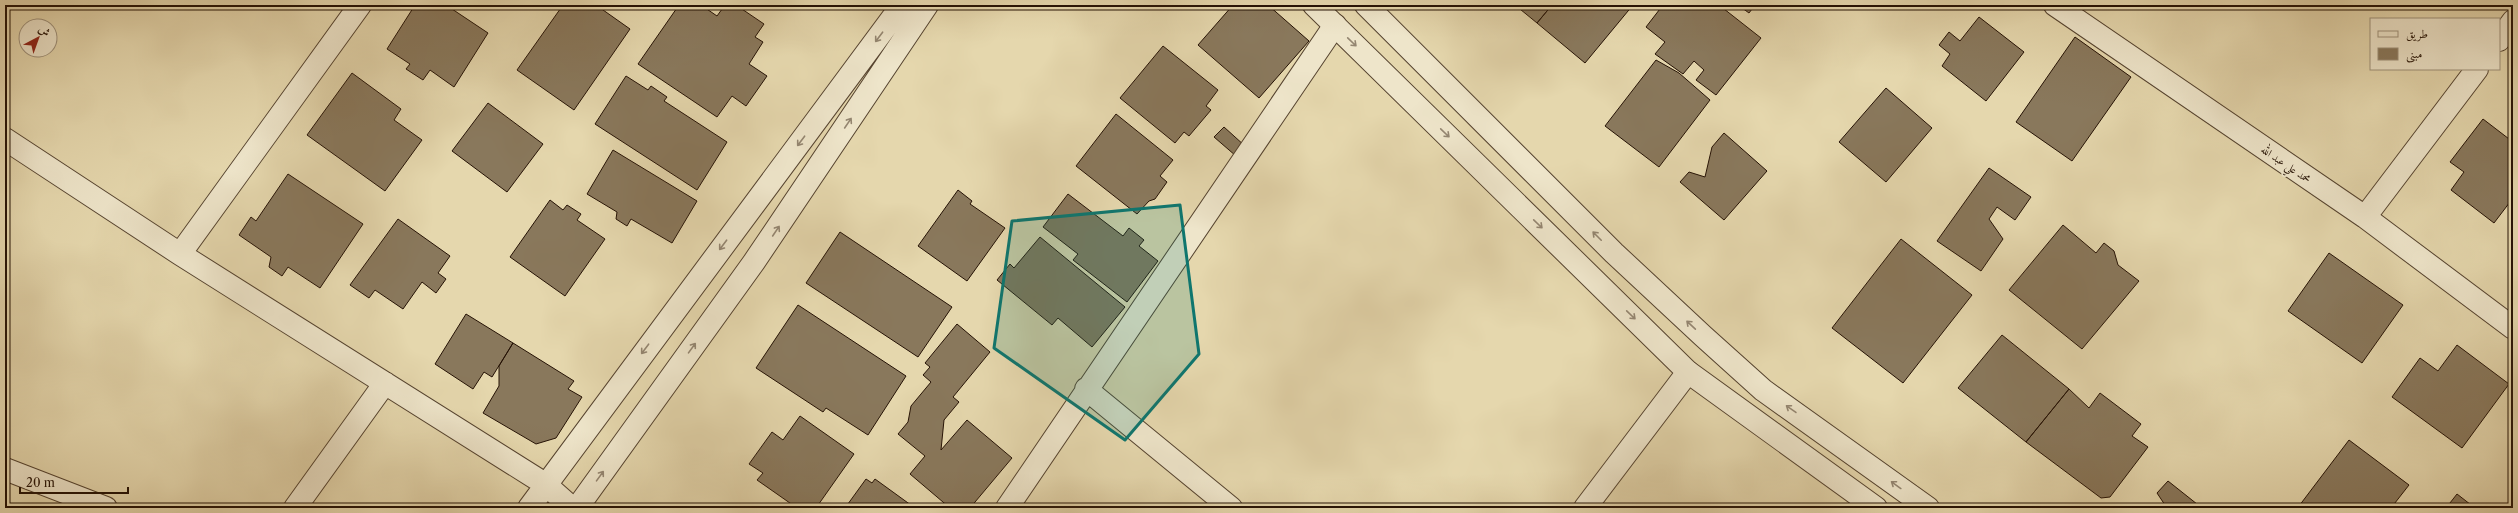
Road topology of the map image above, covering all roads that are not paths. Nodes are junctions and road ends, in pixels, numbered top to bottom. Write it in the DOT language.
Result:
graph roads {
  1 [pos="360,5"];
  2 [pos="902,5"];
  3 [pos="927,5"];
  4 [pos="1314,5"];
  5 [pos="1366,5"];
  6 [pos="2055,5"];
  7 [pos="2513,21"];
  8 [pos="1335,25"];
  9 [pos="2500,39"];
  10 [pos="2476,70"];
  11 [pos="5,139"];
  12 [pos="2365,217"];
  13 [pos="180,254"];
  14 [pos="2513,328"];
  15 [pos="1688,372"];
  16 [pos="385,383"];
  17 [pos="1086,389"];
  18 [pos="5,469"];
  19 [pos="545,484"];
  20 [pos="106,508"];
  21 [pos="295,508"];
  22 [pos="529,508"];
  23 [pos="572,508"];
  24 [pos="577,508"];
  25 [pos="1006,508"];
  26 [pos="1232,508"];
  27 [pos="1585,508"];
  28 [pos="1876,508"];
  29 [pos="1928,508"];
  1 -- 13 [label="street"];
  2 -- 19 [label="street, one-way"];
  24 -- 3 [label="street, one-way"];
  4 -- 8 [label="street"];
  29 -- 5 [label="street, one-way"];
  6 -- 12 [label="street, محمد علي عبد الله"];
  7 -- 9 [label="street"];
  8 -- 15 [label="street, one-way"];
  8 -- 17 [label="street"];
  10 -- 12 [label="street"];
  11 -- 13 [label="street"];
  12 -- 14 [label="street, محمد علي عبد الله"];
  13 -- 16 [label="street"];
  15 -- 27 [label="street"];
  15 -- 28 [label="street"];
  16 -- 19 [label="street"];
  16 -- 21 [label="street"];
  17 -- 25 [label="street"];
  17 -- 26 [label="street"];
  18 -- 20 [label="street"];
  19 -- 22 [label="street"];
  19 -- 23 [label="street"];
}
